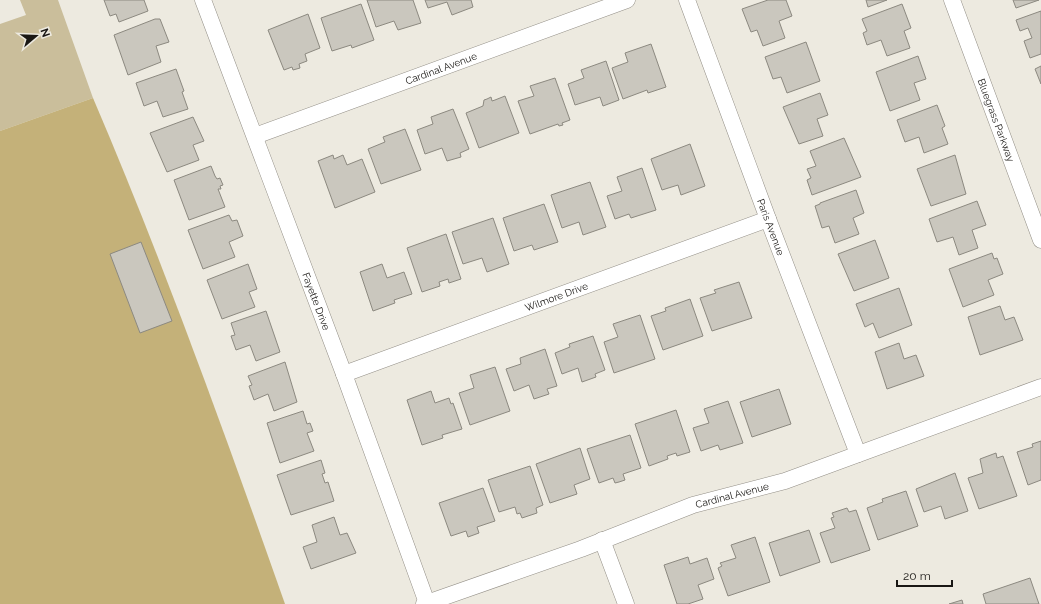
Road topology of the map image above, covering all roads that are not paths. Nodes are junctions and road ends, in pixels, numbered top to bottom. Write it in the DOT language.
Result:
graph roads {
  1 [pos="203,0"];
  2 [pos="627,0"];
  3 [pos="687,0"];
  4 [pos="952,0"];
  5 [pos="255,136"];
  6 [pos="768,219"];
  7 [pos="1041,240"];
  8 [pos="344,374"];
  9 [pos="1041,387"];
  10 [pos="858,454"];
  11 [pos="602,540"];
  12 [pos="426,603"];
  13 [pos="626,604"];
  1 -- 5 [label="street, Fayette Drive"];
  2 -- 5 [label="street, Cardinal Avenue"];
  3 -- 6 [label="street, Paris Avenue"];
  4 -- 7 [label="street, Bluegrass Parkway"];
  5 -- 8 [label="street, Fayette Drive"];
  6 -- 8 [label="street, Wilmore Drive"];
  6 -- 10 [label="street, Paris Avenue"];
  8 -- 12 [label="street, Fayette Drive"];
  9 -- 10 [label="street, Cardinal Avenue"];
  10 -- 11 [label="street, Cardinal Avenue"];
  11 -- 12 [label="street, Cardinal Avenue"];
  11 -- 13 [label="street"];
}
